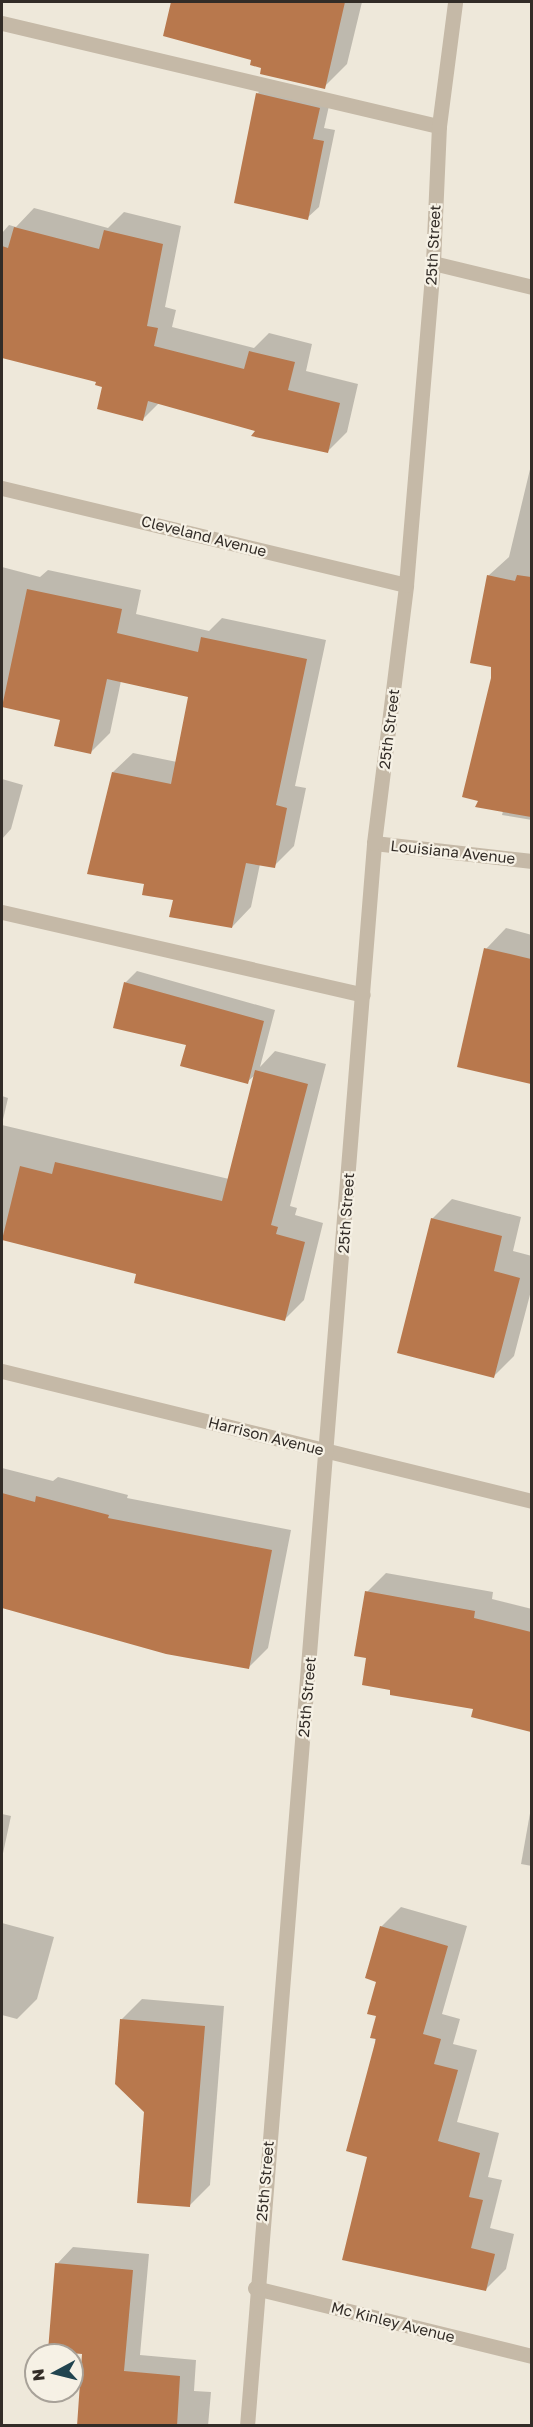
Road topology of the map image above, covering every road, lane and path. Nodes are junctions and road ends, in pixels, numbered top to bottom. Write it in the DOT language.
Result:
graph roads {
  1 [pos="455,2"];
  2 [pos="2,23"];
  3 [pos="439,126"];
  4 [pos="433,263"];
  5 [pos="531,287"];
  6 [pos="2,488"];
  7 [pos="406,585"];
  8 [pos="375,843"];
  9 [pos="531,861"];
  10 [pos="2,912"];
  11 [pos="363,995"];
  12 [pos="2,1371"];
  13 [pos="327,1451"];
  14 [pos="531,1501"];
  15 [pos="255,2288"];
  16 [pos="531,2356"];
  17 [pos="247,2426"];
  1 -- 3 [label="street, 25th Street"];
  2 -- 3 [label="street"];
  3 -- 4 [label="street, 25th Street"];
  4 -- 5 [label="street"];
  4 -- 7 [label="street, 25th Street"];
  6 -- 7 [label="street, Cleveland Avenue"];
  7 -- 8 [label="street, 25th Street"];
  8 -- 9 [label="street, Louisiana Avenue"];
  8 -- 11 [label="street, 25th Street"];
  10 -- 11 [label="street"];
  11 -- 13 [label="street, 25th Street"];
  12 -- 13 [label="street, Harrison Avenue"];
  13 -- 14 [label="street, Harrison Avenue"];
  13 -- 15 [label="street, 25th Street"];
  15 -- 16 [label="street, Mc Kinley Avenue"];
  15 -- 17 [label="street, 25th Street"];
}
